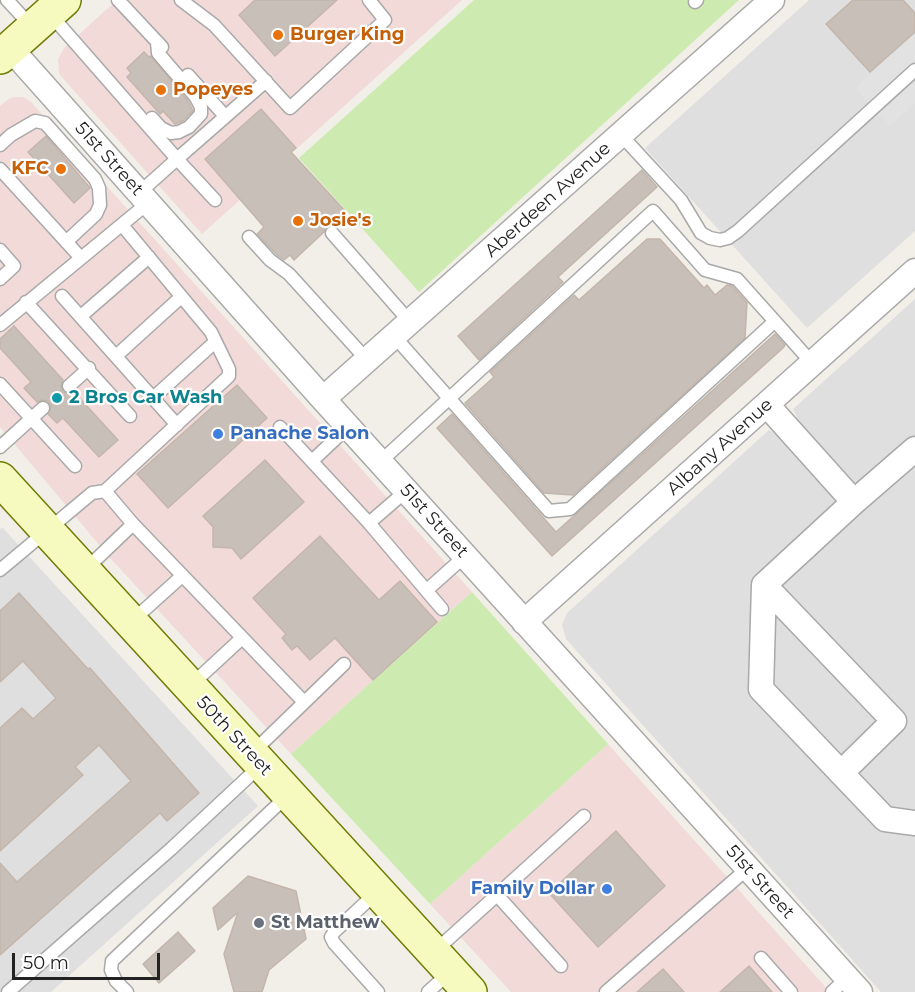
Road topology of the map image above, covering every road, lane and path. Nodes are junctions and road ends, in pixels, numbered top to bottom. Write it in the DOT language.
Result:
graph roads {
  1 [pos="7,0"];
  2 [pos="118,0"];
  3 [pos="181,0"];
  4 [pos="369,0"];
  5 [pos="772,0"];
  6 [pos="26,30"];
  7 [pos="157,42"];
  8 [pos="915,70"];
  9 [pos="266,81"];
  10 [pos="111,83"];
  11 [pos="225,116"];
  12 [pos="621,135"];
  13 [pos="0,146"];
  14 [pos="177,159"];
  15 [pos="0,169"];
  16 [pos="144,198"];
  17 [pos="215,200"];
  18 [pos="122,225"];
  19 [pos="332,233"];
  20 [pos="249,237"];
  21 [pos="66,242"];
  22 [pos="0,250"];
  23 [pos="149,257"];
  24 [pos="81,258"];
  25 [pos="915,271"];
  26 [pos="0,279"];
  27 [pos="62,296"];
  28 [pos="181,297"];
  29 [pos="26,302"];
  30 [pos="81,316"];
  31 [pos="774,322"];
  32 [pos="0,325"];
  33 [pos="402,329"];
  34 [pos="215,342"];
  35 [pos="116,356"];
  36 [pos="367,360"];
  37 [pos="813,364"];
  38 [pos="89,368"];
  39 [pos="0,384"];
  40 [pos="69,386"];
  41 [pos="153,398"];
  42 [pos="449,398"];
  43 [pos="323,399"];
  44 [pos="767,405"];
  45 [pos="43,408"];
  46 [pos="130,416"];
  47 [pos="32,419"];
  48 [pos="177,424"];
  49 [pos="280,427"];
  50 [pos="348,427"];
  51 [pos="0,447"];
  52 [pos="915,449"];
  53 [pos="312,461"];
  54 [pos="380,462"];
  55 [pos="75,466"];
  56 [pos="3,490"];
  57 [pos="406,490"];
  58 [pos="105,491"];
  59 [pos="854,502"];
  60 [pos="369,523"];
  61 [pos="133,524"];
  62 [pos="45,531"];
  63 [pos="465,556"];
  64 [pos="3,567"];
  65 [pos="83,572"];
  66 [pos="182,576"];
  67 [pos="764,585"];
  68 [pos="427,590"];
  69 [pos="442,609"];
  70 [pos="524,622"];
  71 [pos="130,623"];
  72 [pos="242,638"];
  73 [pos="344,664"];
  74 [pos="189,687"];
  75 [pos="304,702"];
  76 [pos="256,760"];
  77 [pos="841,773"];
  78 [pos="288,795"];
  79 [pos="584,816"];
  80 [pos="915,823"];
  81 [pos="748,868"];
  82 [pos="378,891"];
  83 [pos="497,895"];
  84 [pos="760,958"];
  85 [pos="561,966"];
  86 [pos="446,977"];
  87 [pos="846,987"];
  88 [pos="8,992"];
  89 [pos="126,992"];
  90 [pos="378,992"];
  91 [pos="606,992"];
  92 [pos="791,992"];
  1 -- 6 [label="lane"];
  2 -- 7 [label="lane"];
  3 -- 9 [label="lane"];
  4 -- 9 [label="lane"];
  5 -- 12 [label="street, Aberdeen Avenue"];
  6 -- 10 [label="lane"];
  6 -- 16 [label="street, 51st Street"];
  7 -- 10 [label="lane"];
  7 -- 11 [label="lane"];
  8 -- 12 [label="lane"];
  9 -- 11 [label="lane"];
  10 -- 14 [label="lane"];
  11 -- 14 [label="lane"];
  12 -- 33 [label="street, Aberdeen Avenue"];
  13 -- 21 [label="lane"];
  14 -- 16 [label="lane"];
  14 -- 17 [label="lane"];
  15 -- 21 [label="lane"];
  16 -- 18 [label="lane"];
  16 -- 43 [label="street, 51st Street"];
  18 -- 23 [label="lane"];
  18 -- 24 [label="lane"];
  19 -- 33 [label="lane"];
  20 -- 36 [label="lane"];
  21 -- 24 [label="lane"];
  22 -- 26 [label="lane"];
  23 -- 28 [label="lane"];
  23 -- 30 [label="lane"];
  24 -- 29 [label="lane"];
  25 -- 37 [label="street, Albany Avenue"];
  27 -- 30 [label="lane"];
  28 -- 34 [label="lane"];
  28 -- 35 [label="lane"];
  29 -- 32 [label="lane"];
  29 -- 38 [label="lane"];
  30 -- 35 [label="lane"];
  31 -- 37 [label="lane"];
  31 -- 42 [label="lane"];
  31 -- 42 [label="lane"];
  33 -- 36 [label="street, Aberdeen Avenue"];
  33 -- 42 [label="lane"];
  34 -- 41 [label="lane"];
  34 -- 48 [label="lane"];
  35 -- 41 [label="lane"];
  36 -- 43 [label="street, Aberdeen Avenue"];
  37 -- 44 [label="street, Albany Avenue"];
  38 -- 40 [label="lane"];
  38 -- 46 [label="lane"];
  39 -- 47 [label="lane"];
  41 -- 48 [label="lane"];
  42 -- 54 [label="lane"];
  43 -- 50 [label="street, 51st Street"];
  44 -- 59 [label="street"];
  44 -- 70 [label="street, Albany Avenue"];
  45 -- 47 [label="lane"];
  47 -- 51 [label="lane"];
  47 -- 55 [label="lane"];
  48 -- 58 [label="lane"];
  49 -- 53 [label="lane"];
  50 -- 53 [label="lane"];
  50 -- 54 [label="street, 51st Street"];
  52 -- 59 [label="street"];
  53 -- 60 [label="lane"];
  54 -- 57 [label="street, 51st Street"];
  56 -- 62 [label="main road, 50th Street"];
  57 -- 60 [label="lane"];
  57 -- 63 [label="street, 51st Street"];
  58 -- 61 [label="lane"];
  58 -- 62 [label="lane"];
  59 -- 67 [label="street"];
  60 -- 68 [label="lane"];
  61 -- 65 [label="lane"];
  61 -- 66 [label="lane"];
  62 -- 64 [label="lane"];
  62 -- 65 [label="main road, 50th Street"];
  63 -- 68 [label="lane"];
  63 -- 70 [label="street, 51st Street"];
  65 -- 71 [label="main road, 50th Street"];
  66 -- 71 [label="lane"];
  66 -- 72 [label="lane"];
  67 -- 77 [label="street"];
  67 -- 77 [label="street"];
  68 -- 69 [label="lane"];
  70 -- 81 [label="street, 51st Street"];
  71 -- 74 [label="main road, 50th Street"];
  72 -- 74 [label="lane"];
  72 -- 75 [label="lane"];
  73 -- 75 [label="lane"];
  74 -- 76 [label="main road, 50th Street"];
  75 -- 76 [label="lane"];
  76 -- 78 [label="main road, 50th Street"];
  76 -- 88 [label="lane"];
  77 -- 80 [label="street"];
  78 -- 82 [label="main road, 50th Street"];
  78 -- 89 [label="lane"];
  79 -- 83 [label="lane"];
  81 -- 87 [label="street, 51st Street"];
  81 -- 91 [label="lane"];
  82 -- 86 [label="main road, 50th Street"];
  82 -- 90 [label="lane"];
  83 -- 85 [label="lane"];
  83 -- 86 [label="lane"];
  84 -- 92 [label="lane"];
}
